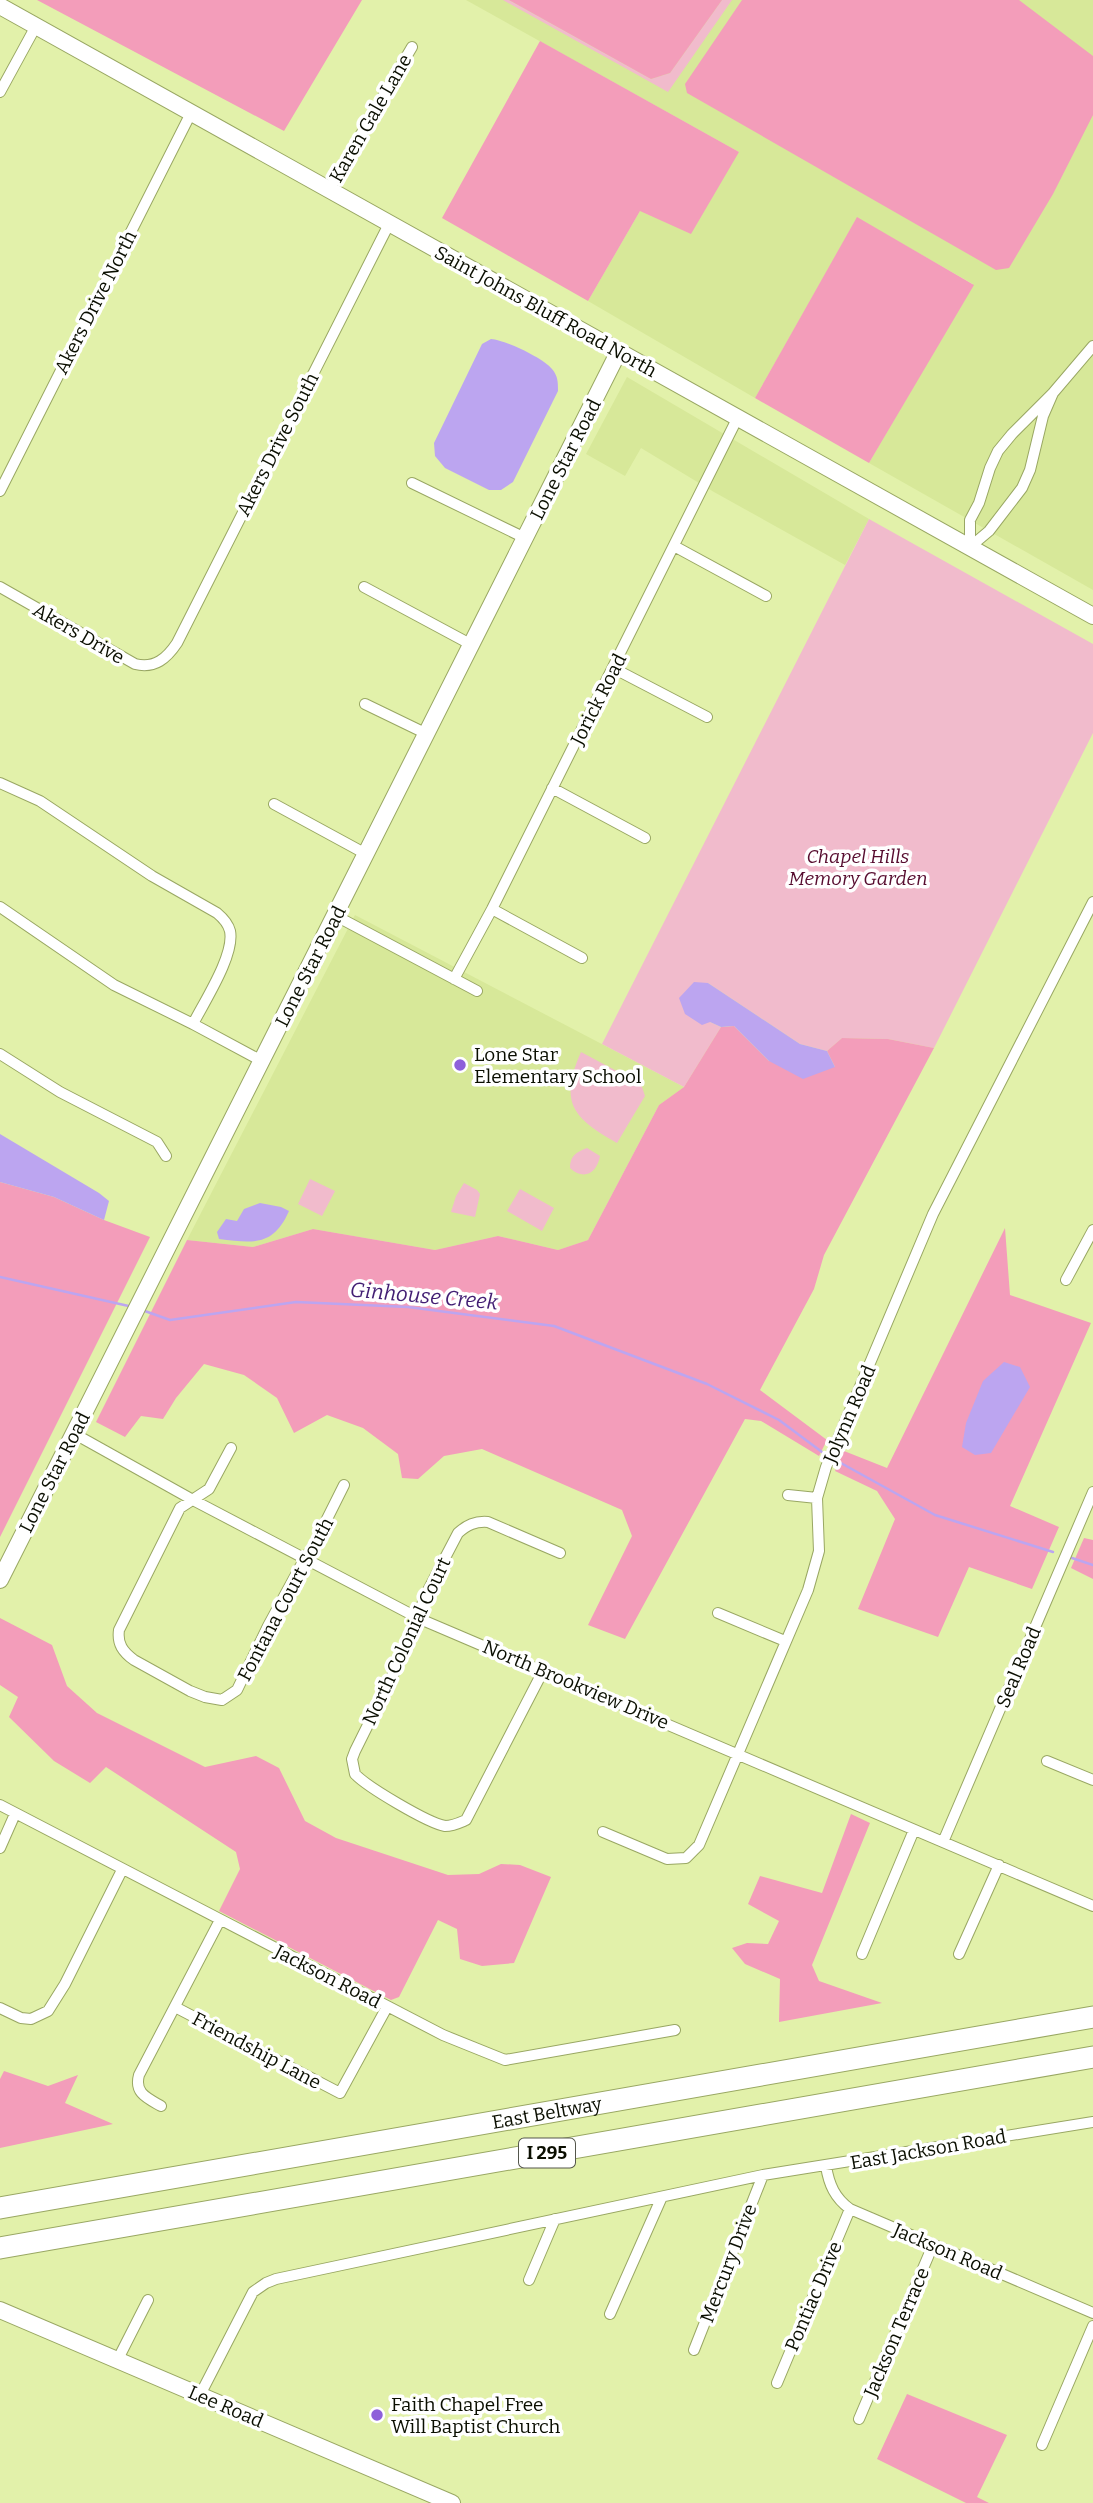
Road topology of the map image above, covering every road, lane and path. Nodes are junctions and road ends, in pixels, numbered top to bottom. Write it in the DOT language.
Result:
graph roads {
  1 [pos="0,6"];
  2 [pos="36,26"];
  3 [pos="412,47"];
  4 [pos="0,92"];
  5 [pos="191,113"];
  6 [pos="329,189"];
  7 [pos="389,224"];
  8 [pos="1093,345"];
  9 [pos="619,351"];
  10 [pos="1053,393"];
  11 [pos="738,417"];
  12 [pos="412,483"];
  13 [pos="0,491"];
  14 [pos="525,538"];
  15 [pos="674,546"];
  16 [pos="970,547"];
  17 [pos="0,587"];
  18 [pos="364,587"];
  19 [pos="766,596"];
  20 [pos="1093,616"];
  21 [pos="472,645"];
  22 [pos="160,661"];
  23 [pos="613,668"];
  24 [pos="365,704"];
  25 [pos="707,718"];
  26 [pos="427,734"];
  27 [pos="0,783"];
  28 [pos="552,788"];
  29 [pos="274,804"];
  30 [pos="645,838"];
  31 [pos="366,854"];
  32 [pos="1093,902"];
  33 [pos="0,907"];
  34 [pos="492,909"];
  35 [pos="335,916"];
  36 [pos="582,958"];
  37 [pos="454,978"];
  38 [pos="477,991"];
  39 [pos="193,1024"];
  40 [pos="0,1054"];
  41 [pos="260,1060"];
  42 [pos="166,1156"];
  43 [pos="1093,1230"];
  44 [pos="1066,1280"];
  45 [pos="73,1433"];
  46 [pos="231,1448"];
  47 [pos="344,1485"];
  48 [pos="1093,1492"];
  49 [pos="788,1494"];
  50 [pos="817,1498"];
  51 [pos="193,1500"];
  52 [pos="559,1553"];
  53 [pos="305,1558"];
  54 [pos="0,1580"];
  55 [pos="718,1613"];
  56 [pos="420,1619"];
  57 [pos="785,1641"];
  58 [pos="543,1671"];
  59 [pos="737,1753"];
  60 [pos="1047,1761"];
  61 [pos="1093,1780"];
  62 [pos="0,1805"];
  63 [pos="15,1814"];
  64 [pos="914,1830"];
  65 [pos="603,1832"];
  66 [pos="943,1842"];
  67 [pos="0,1848"];
  68 [pos="999,1865"];
  69 [pos="122,1870"];
  70 [pos="1093,1906"];
  71 [pos="220,1920"];
  72 [pos="862,1954"];
  73 [pos="959,1954"];
  74 [pos="175,2007"];
  75 [pos="387,2007"];
  76 [pos="0,2008"];
  77 [pos="1093,2017"];
  78 [pos="675,2030"];
  79 [pos="1093,2057"];
  80 [pos="161,2106"];
  81 [pos="1093,2122"];
  82 [pos="826,2166"];
  83 [pos="762,2175"];
  84 [pos="661,2199"];
  85 [pos="0,2208"];
  86 [pos="850,2209"];
  87 [pos="555,2219"];
  88 [pos="933,2245"];
  89 [pos="0,2248"];
  90 [pos="529,2280"];
  91 [pos="148,2300"];
  92 [pos="0,2310"];
  93 [pos="1093,2313"];
  94 [pos="610,2314"];
  95 [pos="1093,2326"];
  96 [pos="694,2350"];
  97 [pos="118,2359"];
  98 [pos="777,2382"];
  99 [pos="200,2395"];
  100 [pos="859,2419"];
  101 [pos="1042,2445"];
  102 [pos="452,2503"];
  1 -- 2 [label="street, Saint Johns Bluff Road North"];
  2 -- 4 [label="street"];
  2 -- 5 [label="street, Saint Johns Bluff Road North"];
  3 -- 6 [label="street, Karen Gale Lane"];
  5 -- 6 [label="street, Saint Johns Bluff Road North"];
  5 -- 13 [label="street, Akers Drive North"];
  6 -- 7 [label="street, Saint Johns Bluff Road North"];
  7 -- 9 [label="street, Saint Johns Bluff Road North"];
  7 -- 22 [label="street, Akers Drive South"];
  8 -- 10 [label="street"];
  9 -- 11 [label="street, Saint Johns Bluff Road North"];
  9 -- 14 [label="street, Lone Star Road"];
  10 -- 16 [label="street"];
  10 -- 16 [label="street"];
  11 -- 15 [label="street, Jorick Road"];
  11 -- 16 [label="street, Saint Johns Bluff Road North"];
  12 -- 14 [label="street"];
  14 -- 21 [label="street, Lone Star Road"];
  15 -- 19 [label="street"];
  15 -- 23 [label="street, Jorick Road"];
  16 -- 20 [label="street, Saint Johns Bluff Road North"];
  17 -- 22 [label="street, Akers Drive"];
  18 -- 21 [label="street"];
  21 -- 26 [label="street, Lone Star Road"];
  23 -- 25 [label="street"];
  23 -- 28 [label="street, Jorick Road"];
  24 -- 26 [label="street"];
  26 -- 31 [label="street, Lone Star Road"];
  27 -- 39 [label="street"];
  28 -- 30 [label="street"];
  28 -- 34 [label="street, Jorick Road"];
  29 -- 31 [label="street"];
  31 -- 35 [label="street, Lone Star Road"];
  32 -- 50 [label="street, Jolynn Road"];
  33 -- 39 [label="street"];
  34 -- 36 [label="street"];
  34 -- 37 [label="street, Jorick Road"];
  35 -- 37 [label="street"];
  35 -- 41 [label="street, Lone Star Road"];
  37 -- 38 [label="street"];
  39 -- 41 [label="street"];
  40 -- 42 [label="street"];
  41 -- 45 [label="street, Lone Star Road"];
  43 -- 44 [label="street"];
  45 -- 51 [label="street, North Brookview Drive"];
  45 -- 54 [label="street, Lone Star Road"];
  46 -- 51 [label="street"];
  47 -- 53 [label="street, Fontana Court South"];
  48 -- 66 [label="street, Seal Road"];
  49 -- 50 [label="street"];
  50 -- 57 [label="street, Jolynn Road"];
  51 -- 53 [label="street, North Brookview Drive"];
  51 -- 53 [label="street, Fontana Court South"];
  52 -- 56 [label="street, North Colonial Court"];
  53 -- 56 [label="street, North Brookview Drive"];
  55 -- 57 [label="street"];
  56 -- 58 [label="street, North Brookview Drive"];
  56 -- 58 [label="street, North Colonial Court"];
  57 -- 59 [label="street, Jolynn Road"];
  58 -- 59 [label="street, North Brookview Drive"];
  59 -- 64 [label="street, North Brookview Drive"];
  59 -- 65 [label="street, Jolynn Road"];
  60 -- 61 [label="street"];
  62 -- 63 [label="street, Jackson Road"];
  63 -- 67 [label="street"];
  63 -- 69 [label="street, Jackson Road"];
  64 -- 66 [label="street, North Brookview Drive"];
  64 -- 72 [label="street"];
  66 -- 68 [label="street, North Brookview Drive"];
  68 -- 70 [label="street, North Brookview Drive"];
  68 -- 73 [label="street"];
  69 -- 71 [label="street, Jackson Road"];
  69 -- 76 [label="street"];
  71 -- 74 [label="street"];
  71 -- 75 [label="street, Jackson Road"];
  74 -- 75 [label="street, Friendship Lane"];
  74 -- 80 [label="street"];
  75 -- 78 [label="street, Jackson Road"];
  77 -- 85 [label="highway, East Beltway / I 295"];
  79 -- 89 [label="highway, East Beltway / I 295"];
  81 -- 82 [label="street, East Jackson Road"];
  82 -- 83 [label="street, East Jackson Road"];
  82 -- 86 [label="street, Jackson Road"];
  83 -- 84 [label="street"];
  83 -- 96 [label="street, Mercury Drive"];
  84 -- 87 [label="street"];
  84 -- 94 [label="street"];
  86 -- 88 [label="street, Jackson Road"];
  86 -- 98 [label="street, Pontiac Drive"];
  87 -- 90 [label="street"];
  87 -- 99 [label="street"];
  88 -- 93 [label="street, Jackson Road"];
  88 -- 100 [label="street, Jackson Terrace"];
  91 -- 97 [label="street"];
  92 -- 97 [label="street, Lee Road"];
  95 -- 101 [label="street"];
  97 -- 99 [label="street, Lee Road"];
  99 -- 102 [label="street, Lee Road"];
}
